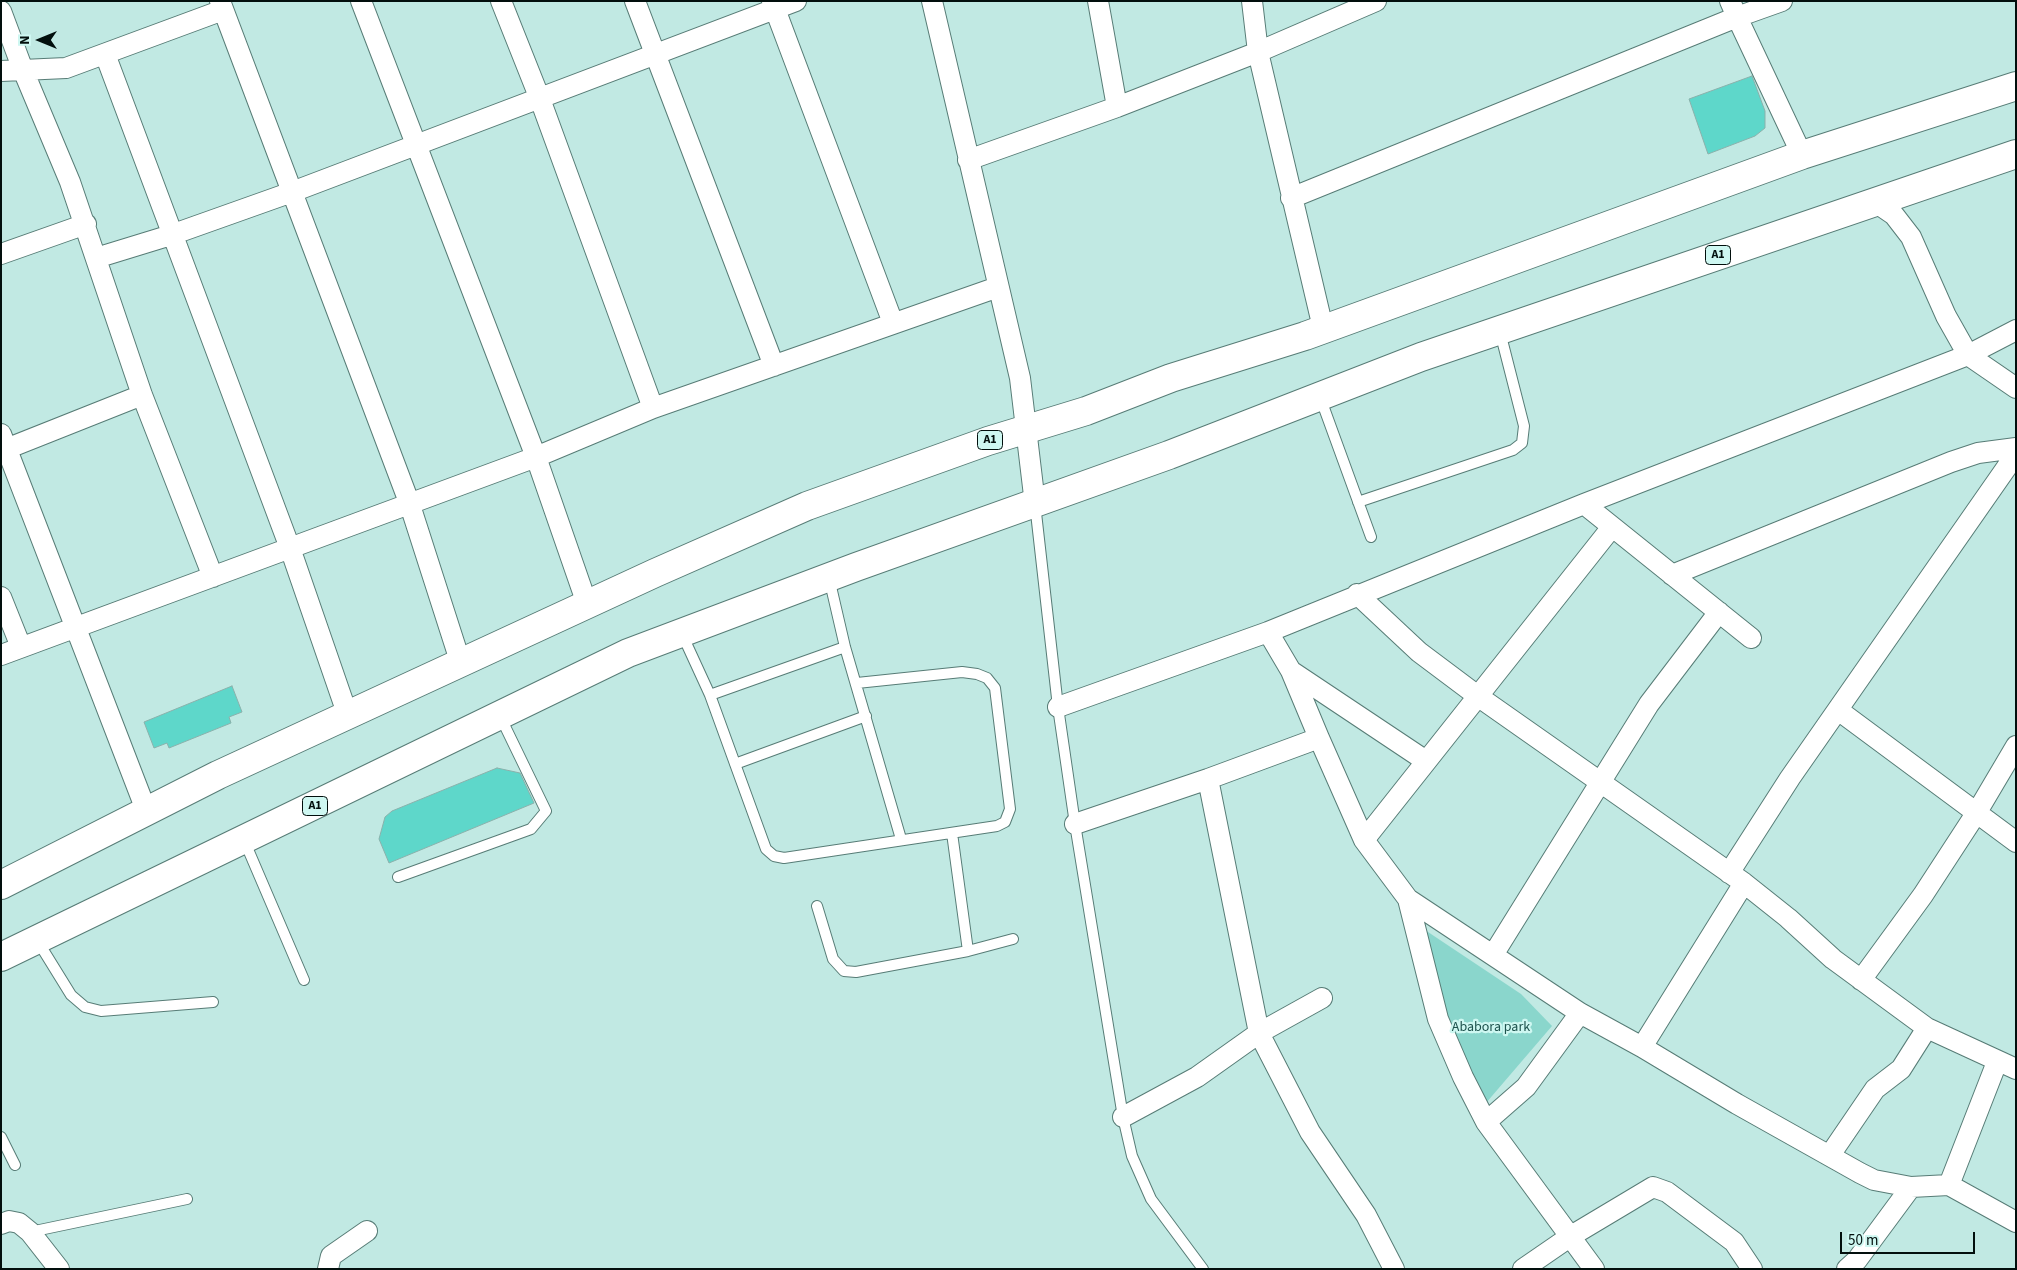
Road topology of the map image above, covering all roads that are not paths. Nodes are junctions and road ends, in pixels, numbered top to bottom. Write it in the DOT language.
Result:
graph roads {
  1 [pos="361,1"];
  2 [pos="501,1"];
  3 [pos="635,1"];
  4 [pos="796,1"];
  5 [pos="932,1"];
  6 [pos="1098,1"];
  7 [pos="1252,1"];
  8 [pos="1376,1"];
  9 [pos="1782,1"];
  10 [pos="774,5"];
  11 [pos="222,6"];
  12 [pos="1734,9"];
  13 [pos="1,10"];
  14 [pos="1258,52"];
  15 [pos="105,54"];
  16 [pos="655,55"];
  17 [pos="1,70"];
  18 [pos="23,70"];
  19 [pos="2016,86"];
  20 [pos="540,99"];
  21 [pos="1117,107"];
  22 [pos="415,144"];
  23 [pos="2016,154"];
  24 [pos="1802,156"];
  25 [pos="968,160"];
  26 [pos="292,192"];
  27 [pos="1292,198"];
  28 [pos="1875,202"];
  29 [pos="86,224"];
  30 [pos="171,235"];
  31 [pos="1,254"];
  32 [pos="96,258"];
  33 [pos="998,287"];
  34 [pos="892,323"];
  35 [pos="1323,328"];
  36 [pos="1499,330"];
  37 [pos="2016,330"];
  38 [pos="1968,355"];
  39 [pos="774,366"];
  40 [pos="2016,388"];
  41 [pos="142,395"];
  42 [pos="1320,397"];
  43 [pos="653,408"];
  44 [pos="1026,429"];
  45 [pos="3,444"];
  46 [pos="2016,448"];
  47 [pos="2016,454"];
  48 [pos="536,457"];
  49 [pos="409,502"];
  50 [pos="1358,502"];
  51 [pos="1035,504"];
  52 [pos="1584,504"];
  53 [pos="1612,527"];
  54 [pos="1371,537"];
  55 [pos="290,548"];
  56 [pos="1672,574"];
  57 [pos="214,577"];
  58 [pos="829,578"];
  59 [pos="1357,594"];
  60 [pos="1,597"];
  61 [pos="587,604"];
  62 [pos="1719,612"];
  63 [pos="75,629"];
  64 [pos="1268,632"];
  65 [pos="682,633"];
  66 [pos="1751,638"];
  67 [pos="21,647"];
  68 [pos="845,647"];
  69 [pos="1,654"];
  70 [pos="461,664"];
  71 [pos="1291,671"];
  72 [pos="857,683"];
  73 [pos="710,695"];
  74 [pos="1479,698"];
  75 [pos="1058,707"];
  76 [pos="1838,710"];
  77 [pos="348,716"];
  78 [pos="500,716"];
  79 [pos="866,716"];
  80 [pos="1319,738"];
  81 [pos="2016,746"];
  82 [pos="1426,761"];
  83 [pos="736,764"];
  84 [pos="1208,779"];
  85 [pos="1600,781"];
  86 [pos="146,810"];
  87 [pos="1977,812"];
  88 [pos="1075,824"];
  89 [pos="952,833"];
  90 [pos="901,839"];
  91 [pos="244,840"];
  92 [pos="1364,840"];
  93 [pos="2016,842"];
  94 [pos="398,877"];
  95 [pos="1737,878"];
  96 [pos="1,885"];
  97 [pos="1408,899"];
  98 [pos="817,906"];
  99 [pos="1013,939"];
  100 [pos="37,940"];
  101 [pos="968,951"];
  102 [pos="1493,955"];
  103 [pos="1,957"];
  104 [pos="304,980"];
  105 [pos="1861,980"];
  106 [pos="1322,998"];
  107 [pos="213,1002"];
  108 [pos="1580,1013"];
  109 [pos="1927,1028"];
  110 [pos="1259,1033"];
  111 [pos="1642,1047"];
  112 [pos="2010,1065"];
  113 [pos="1123,1116"];
  114 [pos="1486,1122"];
  115 [pos="1,1138"];
  116 [pos="1830,1156"];
  117 [pos="16,1165"];
  118 [pos="1949,1185"];
  119 [pos="1911,1187"];
  120 [pos="187,1199"];
  121 [pos="2016,1222"];
  122 [pos="1,1224"];
  123 [pos="367,1231"];
  124 [pos="30,1232"];
  125 [pos="1571,1236"];
  126 [pos="58,1269"];
  127 [pos="328,1269"];
  128 [pos="1203,1269"];
  129 [pos="1394,1269"];
  130 [pos="1524,1269"];
  131 [pos="1594,1269"];
  132 [pos="1752,1269"];
  133 [pos="1847,1269"];
  1 -- 22 [label="street"];
  2 -- 20 [label="street"];
  3 -- 16 [label="street"];
  4 -- 10 [label="street"];
  5 -- 25 [label="street"];
  6 -- 21 [label="street"];
  7 -- 14 [label="street"];
  8 -- 14 [label="street"];
  9 -- 12 [label="street"];
  10 -- 16 [label="street"];
  10 -- 34 [label="street"];
  11 -- 15 [label="street"];
  11 -- 26 [label="street"];
  12 -- 24 [label="street"];
  12 -- 27 [label="street"];
  13 -- 18 [label="street"];
  14 -- 21 [label="street"];
  14 -- 27 [label="street"];
  15 -- 18 [label="street"];
  15 -- 30 [label="street"];
  16 -- 20 [label="street"];
  16 -- 39 [label="street"];
  17 -- 18 [label="street"];
  18 -- 29 [label="street"];
  19 -- 24 [label="main road, A1"];
  20 -- 22 [label="street"];
  20 -- 43 [label="street"];
  21 -- 25 [label="street"];
  22 -- 26 [label="street"];
  22 -- 48 [label="street"];
  23 -- 28 [label="main road, A1"];
  24 -- 35 [label="main road, A1"];
  25 -- 33 [label="street"];
  26 -- 30 [label="street"];
  26 -- 49 [label="street"];
  27 -- 35 [label="street"];
  28 -- 36 [label="main road, A1"];
  28 -- 38 [label="street"];
  29 -- 31 [label="street"];
  29 -- 32 [label="street"];
  30 -- 32 [label="street"];
  30 -- 55 [label="street"];
  32 -- 41 [label="street"];
  33 -- 34 [label="street"];
  33 -- 44 [label="street"];
  34 -- 39 [label="street"];
  35 -- 44 [label="main road, A1"];
  36 -- 42 [label="main road, A1"];
  36 -- 50 [label="lane"];
  37 -- 38 [label="street"];
  38 -- 40 [label="street"];
  38 -- 52 [label="street"];
  39 -- 43 [label="street"];
  41 -- 45 [label="street"];
  41 -- 57 [label="street"];
  42 -- 50 [label="lane"];
  42 -- 51 [label="main road, A1"];
  43 -- 48 [label="street"];
  44 -- 51 [label="street"];
  44 -- 61 [label="main road, A1"];
  45 -- 63 [label="street"];
  46 -- 56 [label="street"];
  47 -- 76 [label="street"];
  48 -- 49 [label="street"];
  48 -- 61 [label="street"];
  49 -- 55 [label="street"];
  49 -- 70 [label="street"];
  50 -- 54 [label="lane"];
  51 -- 58 [label="main road, A1"];
  51 -- 75 [label="lane"];
  52 -- 53 [label="street"];
  52 -- 59 [label="street"];
  53 -- 56 [label="street"];
  53 -- 74 [label="street"];
  55 -- 57 [label="street"];
  55 -- 77 [label="street"];
  56 -- 62 [label="street"];
  57 -- 63 [label="street"];
  58 -- 65 [label="main road"];
  58 -- 68 [label="lane"];
  59 -- 64 [label="street"];
  59 -- 74 [label="street"];
  60 -- 67 [label="street"];
  61 -- 70 [label="main road, A1"];
  62 -- 66 [label="street"];
  62 -- 85 [label="street"];
  63 -- 67 [label="street"];
  63 -- 86 [label="street"];
  64 -- 71 [label="street"];
  64 -- 75 [label="street"];
  65 -- 73 [label="lane"];
  65 -- 78 [label="main road, A1"];
  67 -- 69 [label="street"];
  68 -- 72 [label="lane"];
  68 -- 73 [label="lane"];
  70 -- 77 [label="main road, A1"];
  71 -- 80 [label="street"];
  71 -- 82 [label="street"];
  72 -- 79 [label="lane"];
  72 -- 89 [label="lane"];
  73 -- 83 [label="lane"];
  74 -- 82 [label="street"];
  74 -- 85 [label="street"];
  75 -- 88 [label="lane"];
  76 -- 87 [label="street"];
  76 -- 95 [label="street"];
  77 -- 86 [label="main road, A1"];
  78 -- 91 [label="main road, A1"];
  78 -- 94 [label="lane"];
  79 -- 83 [label="lane"];
  79 -- 90 [label="lane"];
  80 -- 84 [label="street"];
  80 -- 92 [label="street"];
  81 -- 87 [label="street"];
  82 -- 92 [label="street"];
  83 -- 90 [label="lane"];
  84 -- 88 [label="street"];
  84 -- 110 [label="street"];
  85 -- 95 [label="street"];
  85 -- 102 [label="street"];
  86 -- 96 [label="main road, A1"];
  87 -- 93 [label="street"];
  87 -- 105 [label="street"];
  88 -- 113 [label="lane"];
  89 -- 90 [label="lane"];
  89 -- 101 [label="lane"];
  91 -- 100 [label="main road, A1"];
  91 -- 104 [label="lane"];
  92 -- 97 [label="street"];
  95 -- 105 [label="street"];
  95 -- 111 [label="street"];
  97 -- 102 [label="street"];
  97 -- 114 [label="street"];
  98 -- 101 [label="lane"];
  99 -- 101 [label="lane"];
  100 -- 103 [label="main road, A1"];
  100 -- 107 [label="lane"];
  102 -- 108 [label="street"];
  105 -- 109 [label="street"];
  106 -- 110 [label="street"];
  108 -- 111 [label="street"];
  108 -- 114 [label="street"];
  109 -- 112 [label="street"];
  109 -- 116 [label="street"];
  110 -- 113 [label="street"];
  110 -- 129 [label="street"];
  111 -- 116 [label="street"];
  112 -- 118 [label="street"];
  113 -- 128 [label="lane"];
  114 -- 125 [label="street"];
  115 -- 117 [label="lane"];
  116 -- 119 [label="street"];
  118 -- 119 [label="street"];
  118 -- 121 [label="street"];
  119 -- 133 [label="street"];
  120 -- 124 [label="lane"];
  122 -- 124 [label="street"];
  123 -- 127 [label="street"];
  124 -- 126 [label="street"];
  125 -- 130 [label="street"];
  125 -- 131 [label="street"];
  125 -- 132 [label="street"];
}
